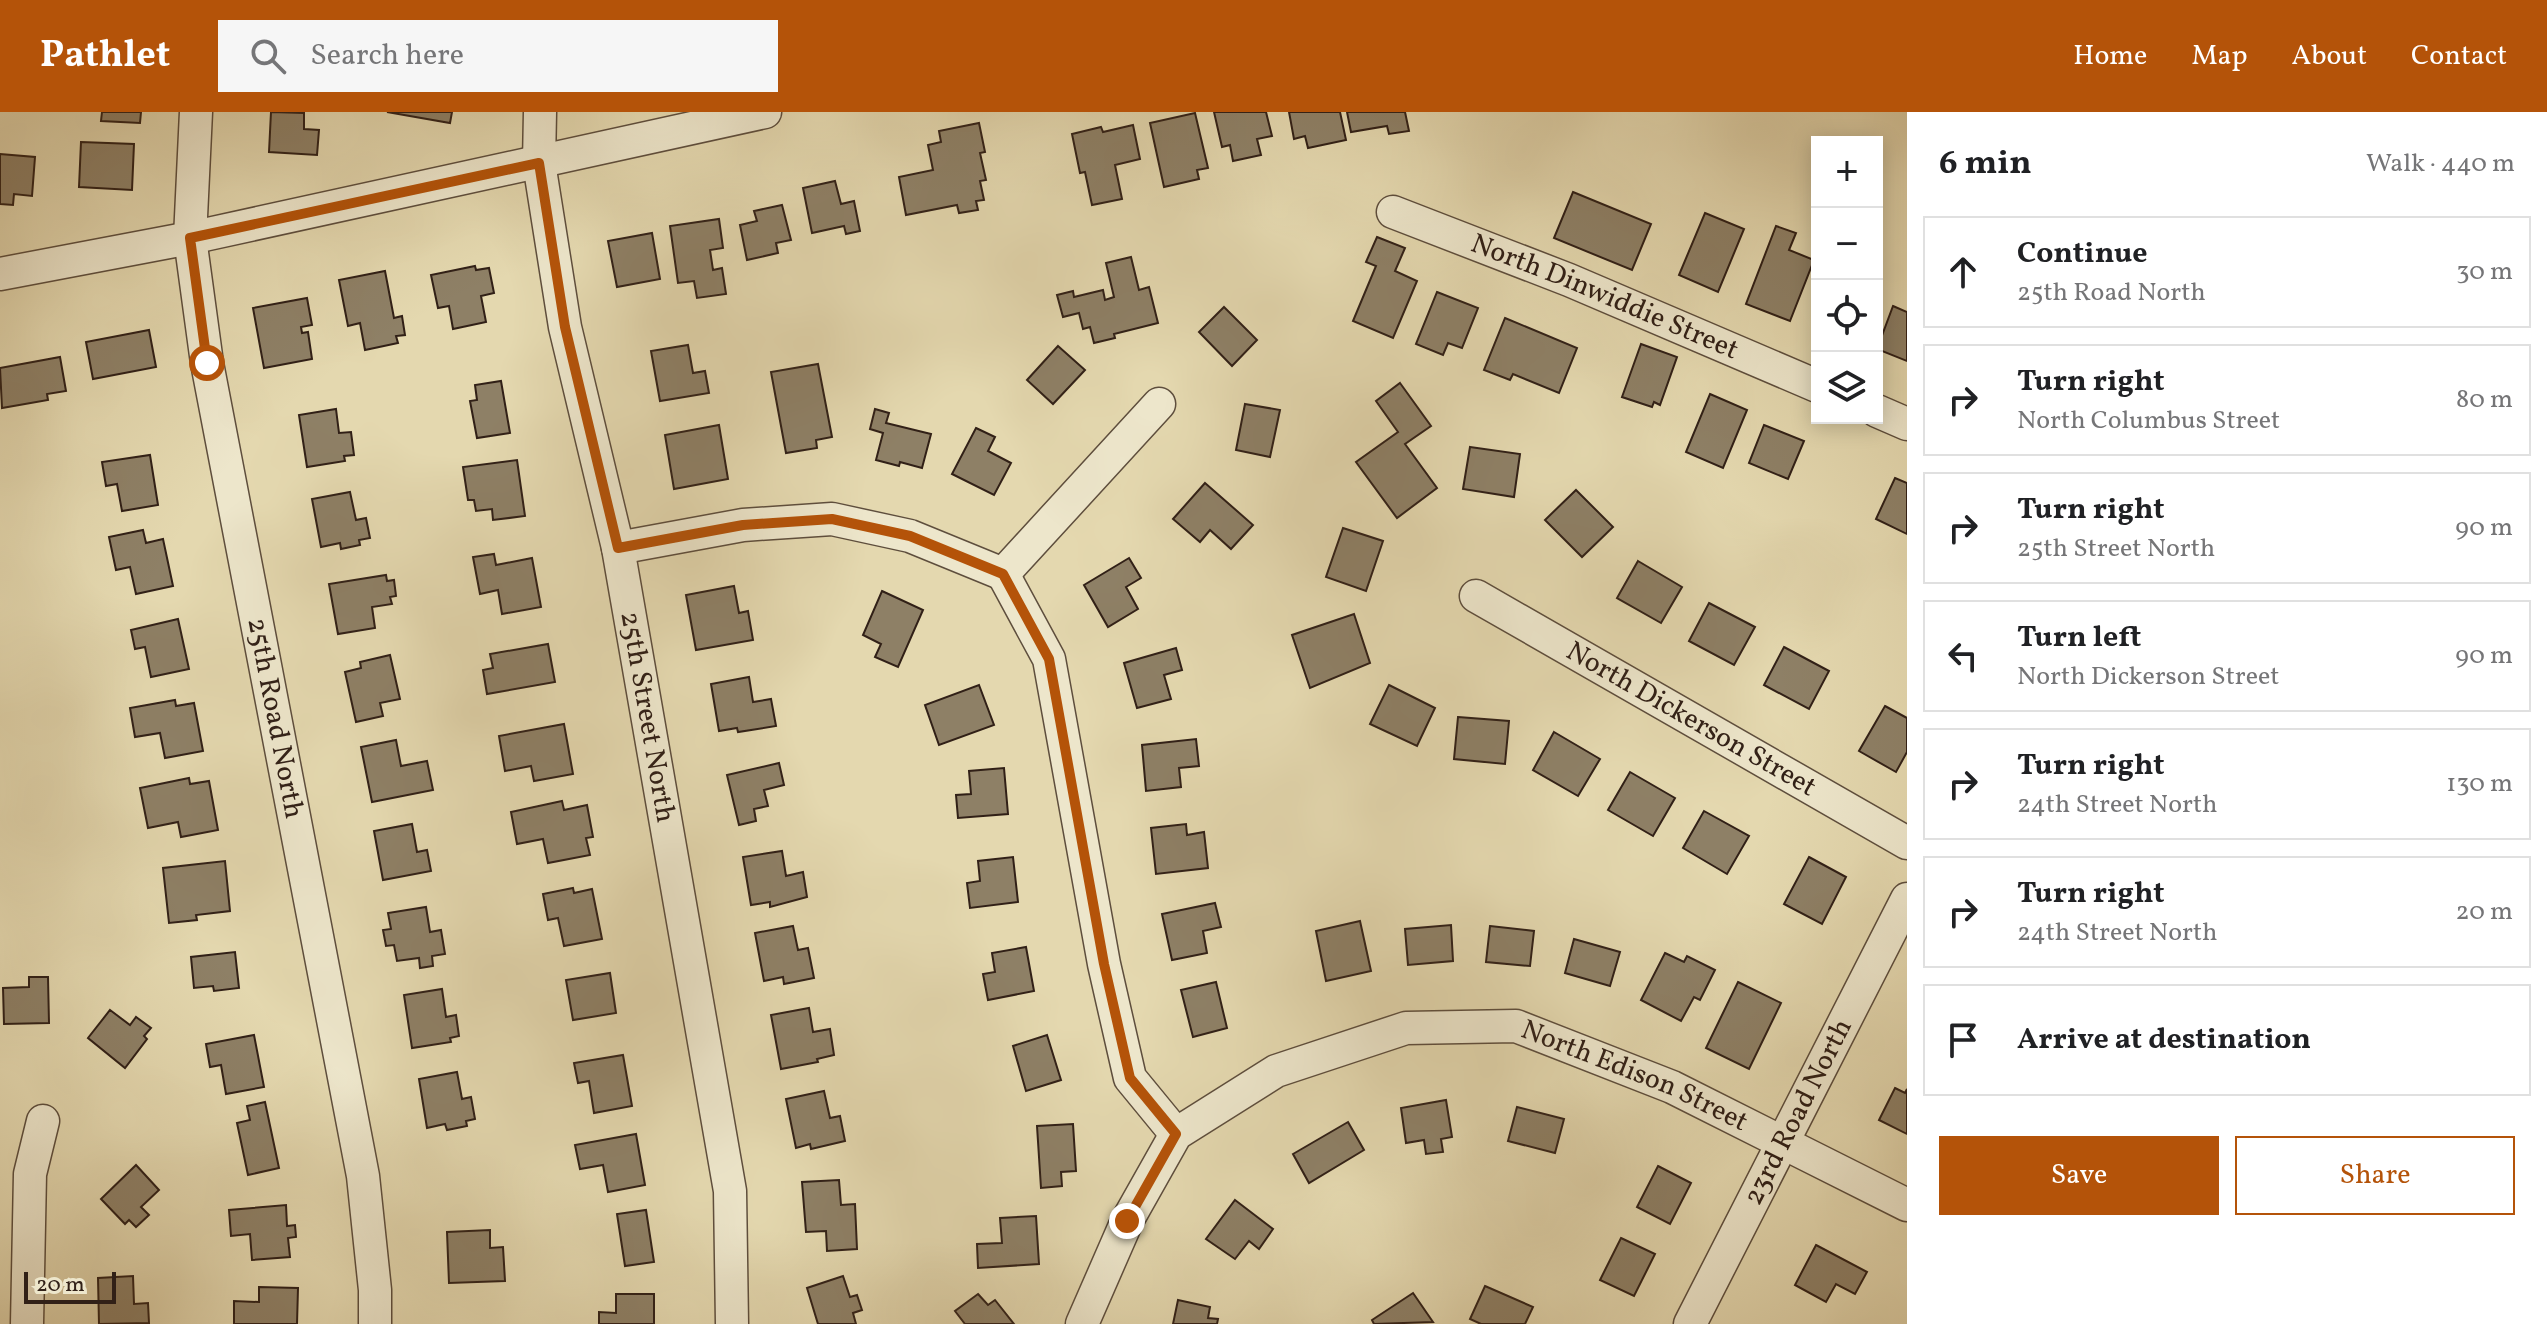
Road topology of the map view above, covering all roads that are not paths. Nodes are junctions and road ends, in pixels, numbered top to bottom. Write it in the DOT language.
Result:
graph roads {
  1 [pos="196,112"];
  2 [pos="540,112"];
  3 [pos="765,112"];
  4 [pos="539,163"];
  5 [pos="1393,212"];
  6 [pos="190,238"];
  7 [pos="0,274"];
  8 [pos="1811,383"];
  9 [pos="1159,404"];
  10 [pos="1883,414"];
  11 [pos="1907,424"];
  12 [pos="618,548"];
  13 [pos="1003,574"];
  14 [pos="1476,596"];
  15 [pos="1907,843"];
  16 [pos="1907,899"];
  17 [pos="43,1121"];
  18 [pos="1176,1134"];
  19 [pos="1781,1142"];
  20 [pos="1907,1205"];
  21 [pos="27,1324"];
  22 [pos="375,1324"];
  23 [pos="732,1324"];
  24 [pos="1082,1324"];
  25 [pos="1690,1324"];
  1 -- 6 [label="street, 25th Road North"];
  2 -- 4 [label="street, 25th Street North"];
  3 -- 4 [label="street"];
  4 -- 6 [label="street"];
  4 -- 12 [label="street, 25th Street North"];
  5 -- 8 [label="street, North Dinwiddie Street"];
  6 -- 7 [label="street"];
  6 -- 22 [label="street, 25th Road North"];
  9 -- 13 [label="street"];
  10 -- 11 [label="street"];
  12 -- 13 [label="street"];
  12 -- 23 [label="street, 25th Street North"];
  13 -- 18 [label="street"];
  14 -- 15 [label="street, North Dickerson Street"];
  16 -- 19 [label="street, 23rd Road North"];
  17 -- 21 [label="street"];
  18 -- 19 [label="street, North Edison Street"];
  18 -- 24 [label="street"];
  19 -- 20 [label="street, North Edison Street"];
  19 -- 25 [label="street, 23rd Road North"];
}
